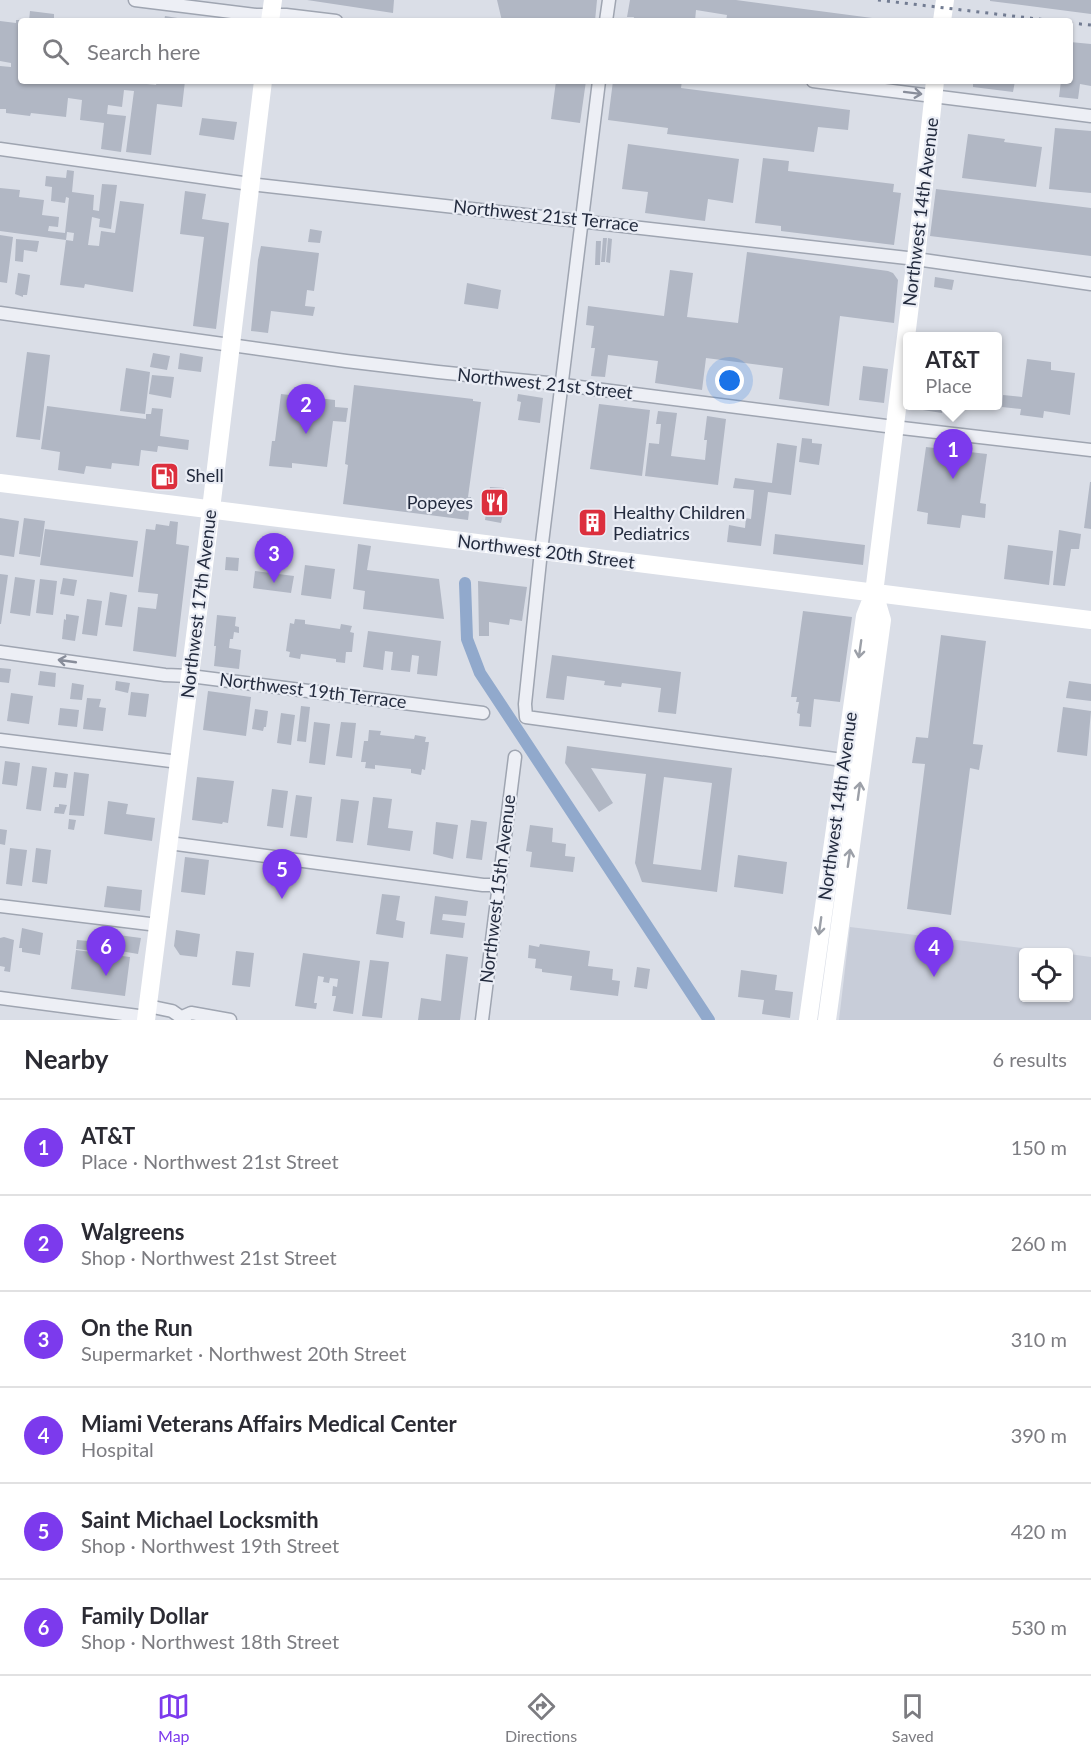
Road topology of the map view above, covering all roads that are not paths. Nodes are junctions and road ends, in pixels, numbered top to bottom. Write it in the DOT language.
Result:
graph roads {
  1 [pos="135,0"];
  2 [pos="609,0"];
  3 [pos="945,0"];
  4 [pos="271,12"];
  5 [pos="311,18"];
  6 [pos="606,18"];
  7 [pos="942,18"];
  8 [pos="263,84"];
  9 [pos="599,84"];
  10 [pos="865,84"];
  11 [pos="935,88"];
  12 [pos="1091,116"];
  13 [pos="0,149"];
  14 [pos="250,184"];
  15 [pos="580,220"];
  16 [pos="916,259"];
  17 [pos="1091,284"];
  18 [pos="0,313"];
  19 [pos="906,332"];
  20 [pos="231,346"];
  21 [pos="903,358"];
  22 [pos="562,385"];
  23 [pos="894,427"];
  24 [pos="1091,450"];
  25 [pos="0,483"];
  26 [pos="211,509"];
  27 [pos="541,551"];
  28 [pos="874,593"];
  29 [pos="1091,620"];
  30 [pos="0,652"];
  31 [pos="190,676"];
  32 [pos="483,713"];
  33 [pos="0,740"];
  34 [pos="515,757"];
  35 [pos="854,761"];
  36 [pos="179,762"];
  37 [pos="169,843"];
  38 [pos="499,885"];
  39 [pos="0,906"];
  40 [pos="158,925"];
  41 [pos="0,998"];
  42 [pos="147,1014"];
  43 [pos="183,1018"];
  44 [pos="230,1020"];
  45 [pos="482,1020"];
  46 [pos="808,1020"];
  47 [pos="827,1020"];
  1 -- 4 [label="street"];
  2 -- 6 [label="street"];
  3 -- 7 [label="main road"];
  4 -- 5 [label="street"];
  8 -- 14 [label="main road, Northwest 17th Avenue"];
  9 -- 15 [label="street"];
  10 -- 11 [label="street, one-way"];
  11 -- 12 [label="street"];
  11 -- 16 [label="main road, Northwest 14th Avenue"];
  13 -- 14 [label="street, Northwest 21st Terrace"];
  14 -- 15 [label="street, Northwest 21st Terrace"];
  14 -- 20 [label="main road, Northwest 17th Avenue"];
  15 -- 16 [label="street, Northwest 21st Terrace"];
  15 -- 22 [label="street"];
  16 -- 17 [label="street, Northwest 21st Terrace"];
  16 -- 19 [label="main road, Northwest 14th Avenue"];
  18 -- 20 [label="street, Northwest 21st Street"];
  20 -- 22 [label="street, Northwest 21st Street"];
  20 -- 26 [label="main road, Northwest 17th Avenue"];
  21 -- 23 [label="main road, Northwest 14th Avenue"];
  22 -- 23 [label="street, Northwest 21st Street"];
  22 -- 27 [label="street"];
  23 -- 24 [label="street, Northwest 21st Street"];
  23 -- 28 [label="main road, Northwest 14th Avenue"];
  25 -- 26 [label="main road, Northwest 20th Street"];
  26 -- 27 [label="main road, Northwest 20th Street"];
  26 -- 31 [label="main road, Northwest 17th Avenue"];
  27 -- 28 [label="main road, Northwest 20th Street"];
  27 -- 35 [label="street"];
  28 -- 29 [label="main road, Northwest 20th Street"];
  28 -- 35 [label="main road, Northwest 14th Avenue"];
  31 -- 30 [label="street, Northwest 19th Terrace, one-way"];
  31 -- 32 [label="street, Northwest 19th Terrace"];
  31 -- 36 [label="main road, Northwest 17th Avenue"];
  33 -- 36 [label="street"];
  34 -- 38 [label="street, Northwest 15th Avenue"];
  35 -- 46 [label="main road, Northwest 14th Avenue, one-way"];
  47 -- 35 [label="main road, Northwest 14th Avenue, one-way"];
  36 -- 37 [label="main road, Northwest 17th Avenue"];
  37 -- 38 [label="street"];
  37 -- 40 [label="main road, Northwest 17th Avenue"];
  38 -- 45 [label="street, Northwest 15th Avenue"];
  39 -- 40 [label="street"];
  40 -- 42 [label="main road, Northwest 17th Avenue"];
  41 -- 42 [label="street"];
  42 -- 43 [label="street"];
  43 -- 44 [label="street"];
}
